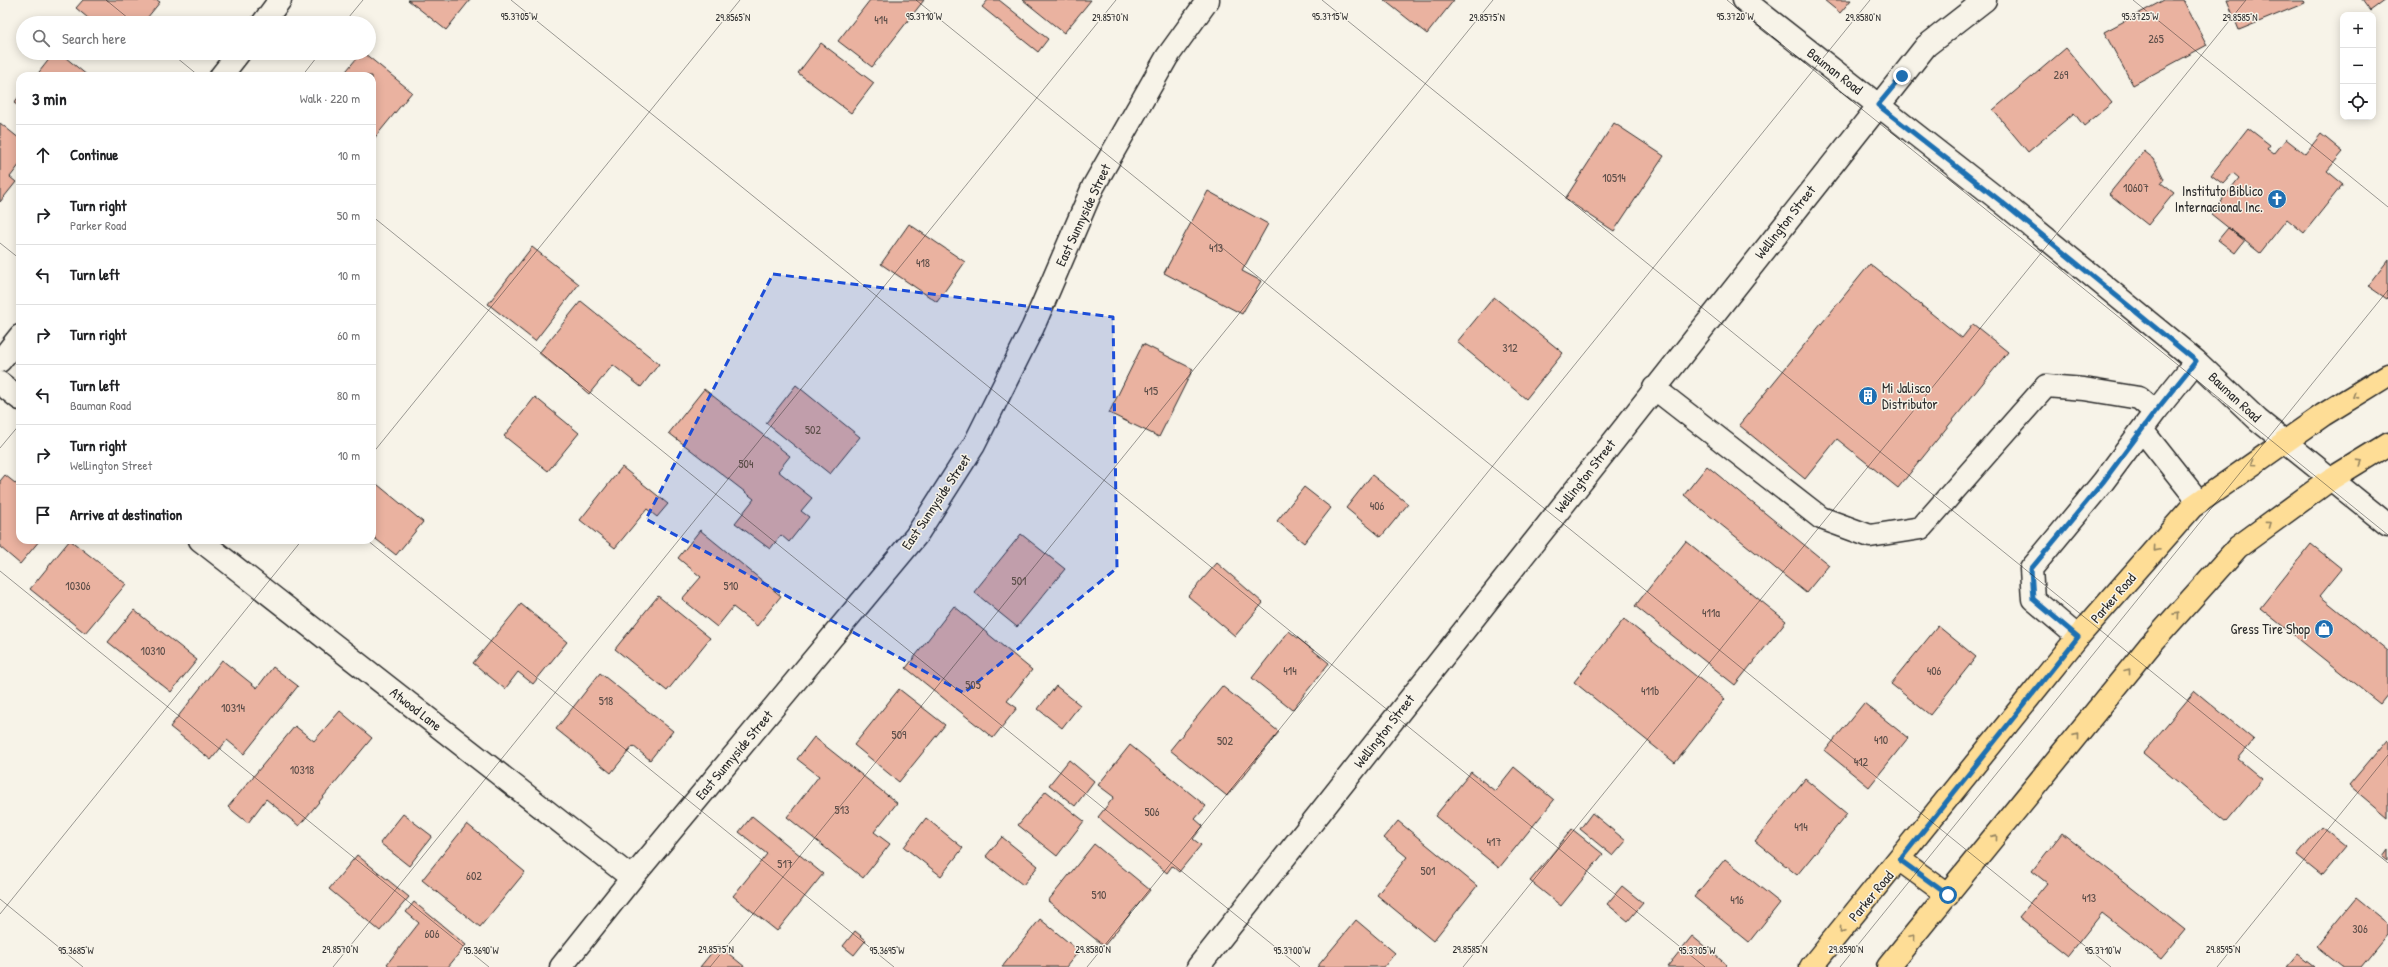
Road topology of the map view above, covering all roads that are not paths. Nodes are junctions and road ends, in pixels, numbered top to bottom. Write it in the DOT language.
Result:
graph roads {
  1 [pos="280,0"];
  2 [pos="1208,0"];
  3 [pos="1744,0"];
  4 [pos="1985,0"];
  5 [pos="268,16"];
  6 [pos="234,60"];
  7 [pos="225,72"];
  8 [pos="1878,105"];
  9 [pos="16,341"];
  10 [pos="0,361"];
  11 [pos="2196,361"];
  12 [pos="2388,375"];
  13 [pos="0,383"];
  14 [pos="1654,388"];
  15 [pos="16,396"];
  16 [pos="2155,412"];
  17 [pos="2142,430"];
  18 [pos="2285,441"];
  19 [pos="2388,444"];
  20 [pos="2331,479"];
  21 [pos="2199,502"];
  22 [pos="2388,525"];
  23 [pos="205,544"];
  24 [pos="2078,637"];
  25 [pos="1900,860"];
  26 [pos="632,878"];
  27 [pos="1948,895"];
  28 [pos="561,967"];
  29 [pos="1198,967"];
  30 [pos="1812,967"];
  31 [pos="1888,967"];
  1 -- 5 [label="street"];
  2 -- 26 [label="street, East Sunnyside Street"];
  3 -- 8 [label="street, Bauman Road"];
  4 -- 8 [label="street, Wellington Street"];
  6 -- 7 [label="street"];
  8 -- 11 [label="street, Bauman Road"];
  8 -- 14 [label="street, Wellington Street"];
  9 -- 10 [label="street"];
  11 -- 16 [label="street"];
  11 -- 18 [label="street, Bauman Road"];
  12 -- 18 [label="main road, Parker Road, one-way"];
  13 -- 15 [label="street"];
  14 -- 16 [label="street"];
  14 -- 29 [label="street, Wellington Street"];
  16 -- 17 [label="street"];
  17 -- 21 [label="street"];
  17 -- 24 [label="street"];
  18 -- 20 [label="street, Bauman Road"];
  18 -- 21 [label="main road, Parker Road, one-way"];
  20 -- 19 [label="main road, one-way"];
  20 -- 22 [label="street, Bauman Road"];
  27 -- 20 [label="main road, one-way"];
  21 -- 24 [label="main road, Parker Road, one-way"];
  23 -- 26 [label="street, Atwood Lane"];
  24 -- 25 [label="main road, Parker Road"];
  25 -- 27 [label="main road"];
  25 -- 30 [label="main road, Parker Road, one-way"];
  26 -- 28 [label="street, East Sunnyside Street"];
  31 -- 27 [label="main road, one-way"];
}
